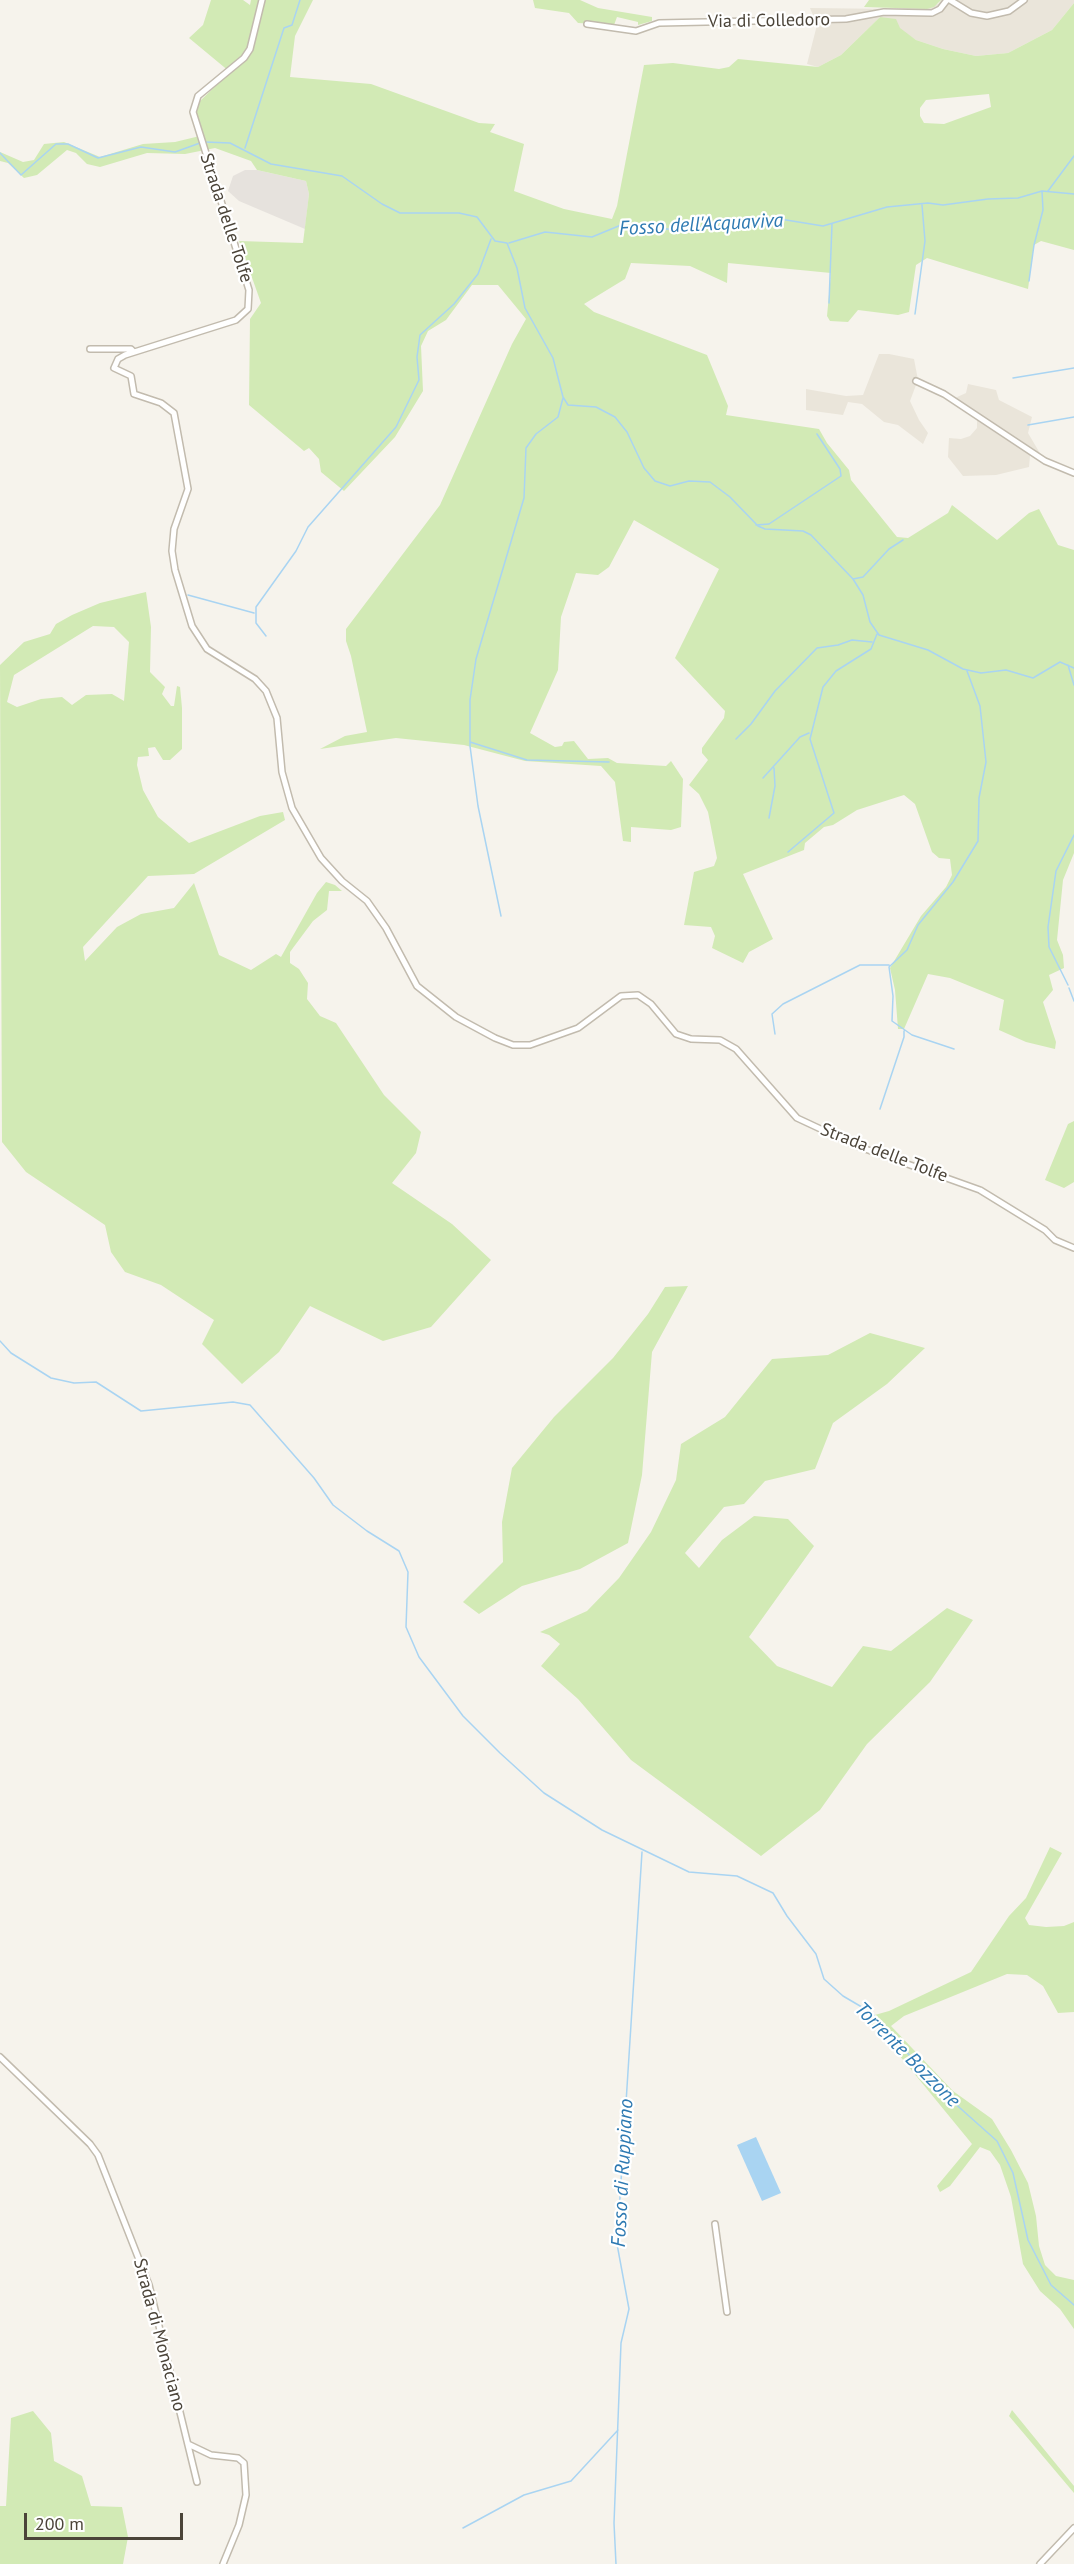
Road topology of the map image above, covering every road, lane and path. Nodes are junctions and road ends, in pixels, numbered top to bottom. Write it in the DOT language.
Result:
graph roads {
  1 [pos="262,0"];
  2 [pos="948,0"];
  3 [pos="1024,0"];
  4 [pos="586,24"];
  5 [pos="90,349"];
  6 [pos="134,352"];
  7 [pos="916,381"];
  8 [pos="1074,473"];
  9 [pos="1074,1248"];
  10 [pos="0,2057"];
  11 [pos="715,2224"];
  12 [pos="727,2312"];
  13 [pos="188,2444"];
  14 [pos="197,2482"];
  15 [pos="1074,2528"];
  16 [pos="223,2564"];
  17 [pos="1040,2564"];
  1 -- 6 [label="street, Strada delle Tolfe"];
  2 -- 3 [label="street"];
  2 -- 4 [label="street, Via di Colledoro"];
  5 -- 6 [label="street"];
  6 -- 9 [label="street, Strada delle Tolfe"];
  7 -- 8 [label="street"];
  10 -- 13 [label="street, Strada di Monaciano"];
  11 -- 12 [label="street"];
  13 -- 14 [label="street, Strada di Monaciano"];
  13 -- 16 [label="street"];
  15 -- 17 [label="street"];
}
